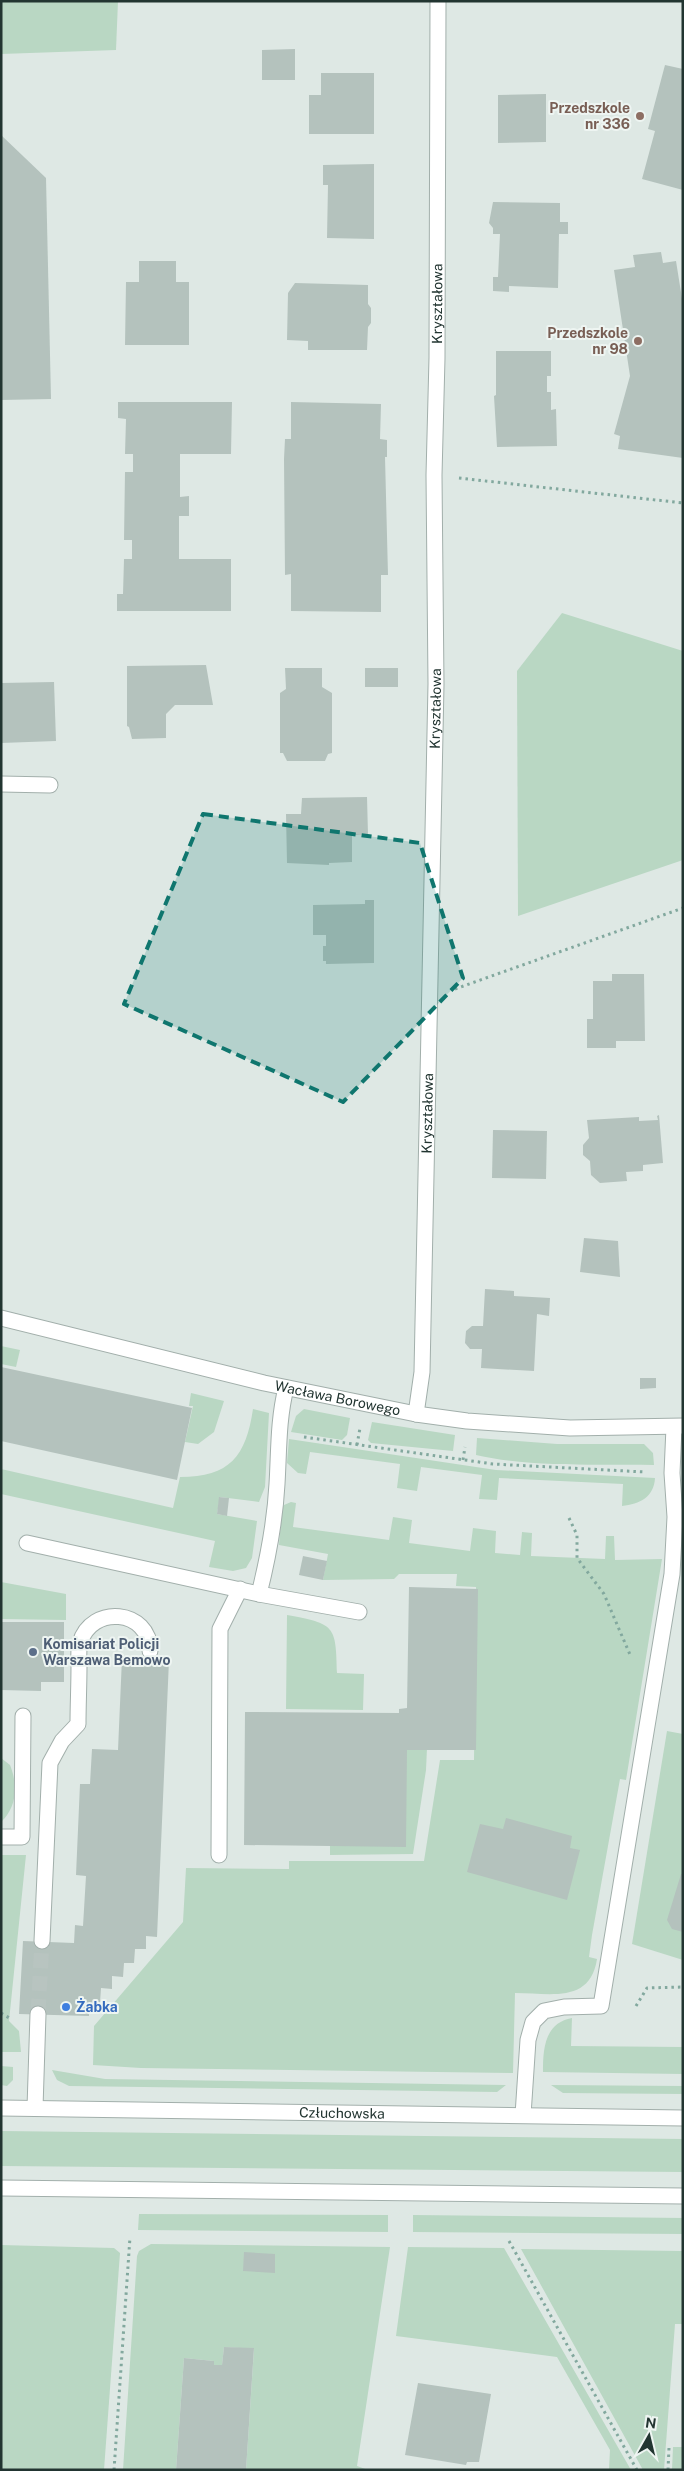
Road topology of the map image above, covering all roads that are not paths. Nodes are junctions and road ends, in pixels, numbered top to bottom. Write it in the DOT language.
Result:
graph roads {
  1 [pos="438,1"];
  2 [pos="1,784"];
  3 [pos="50,785"];
  4 [pos="1,1318"];
  5 [pos="286,1388"];
  6 [pos="416,1414"];
  7 [pos="679,1427"];
  8 [pos="27,1543"];
  9 [pos="240,1589"];
  10 [pos="259,1594"];
  11 [pos="359,1612"];
  12 [pos="150,1652"];
  13 [pos="23,1716"];
  14 [pos="1,1837"];
  15 [pos="219,1855"];
  16 [pos="42,1942"];
  17 [pos="38,2014"];
  18 [pos="1,2108"];
  19 [pos="35,2108"];
  20 [pos="523,2114"];
  21 [pos="683,2118"];
  22 [pos="1,2188"];
  23 [pos="683,2196"];
  1 -- 6 [label="street, Kryształowa"];
  2 -- 3 [label="street"];
  4 -- 5 [label="street, Wacława Borowego"];
  5 -- 6 [label="street, Wacława Borowego"];
  5 -- 10 [label="street"];
  6 -- 7 [label="street, Wacława Borowego"];
  7 -- 20 [label="street"];
  8 -- 9 [label="street"];
  9 -- 10 [label="street"];
  9 -- 15 [label="street"];
  10 -- 11 [label="street"];
  12 -- 16 [label="street"];
  13 -- 14 [label="street"];
  17 -- 19 [label="street"];
  18 -- 19 [label="street, Człuchowska"];
  19 -- 20 [label="street, Człuchowska"];
  20 -- 21 [label="street, Człuchowska"];
  22 -- 23 [label="street"];
}
